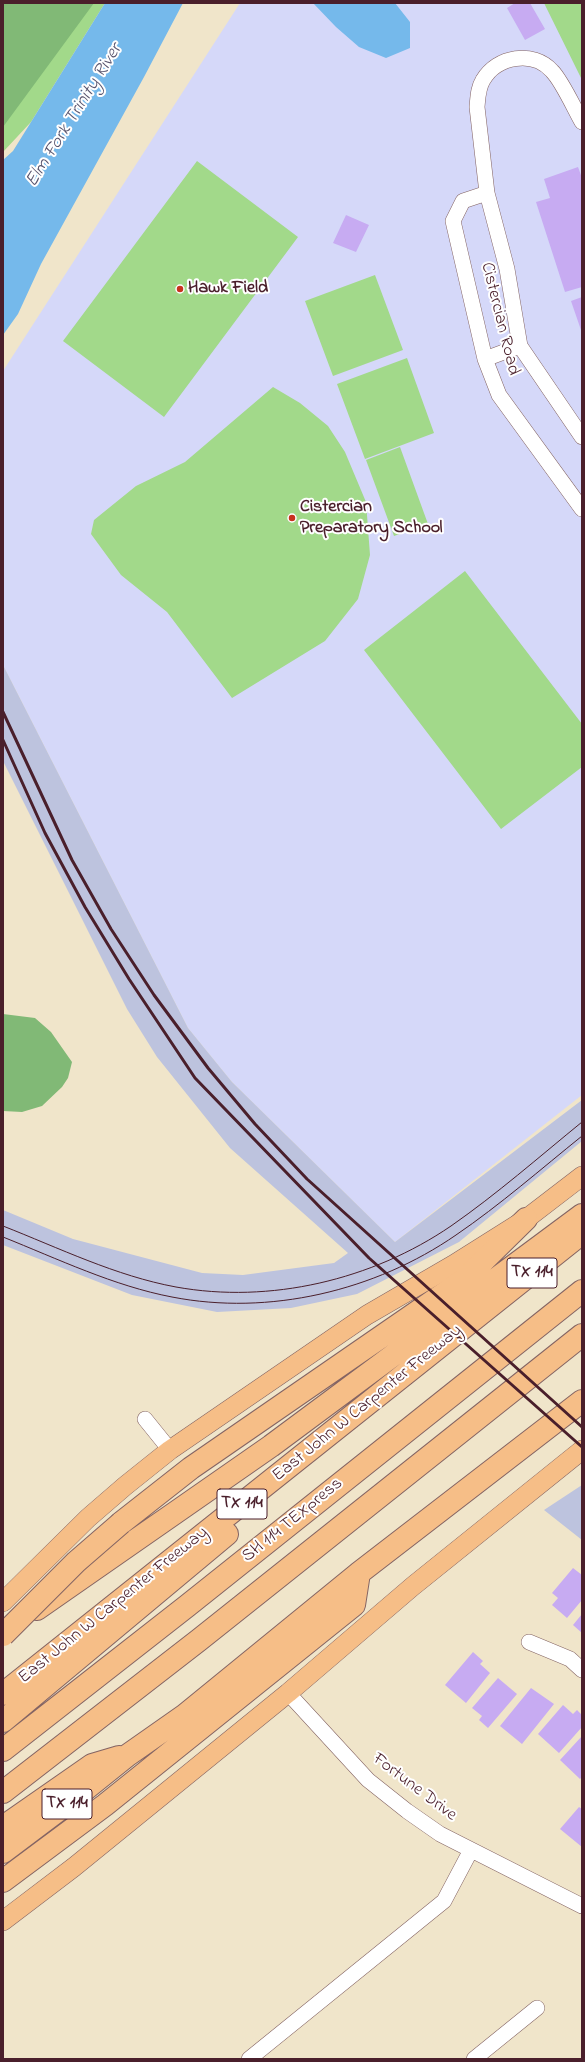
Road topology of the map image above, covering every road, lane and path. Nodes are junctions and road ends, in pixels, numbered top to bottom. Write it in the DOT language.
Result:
graph roads {
  1 [pos="582,122"];
  2 [pos="487,193"];
  3 [pos="520,346"];
  4 [pos="486,359"];
  5 [pos="582,437"];
  6 [pos="582,509"];
  7 [pos="582,1176"];
  8 [pos="582,1215"];
  9 [pos="526,1220"];
  10 [pos="582,1233"];
  11 [pos="582,1291"];
  12 [pos="481,1313"];
  13 [pos="582,1335"];
  14 [pos="582,1401"];
  15 [pos="145,1419"];
  16 [pos="170,1450"];
  17 [pos="582,1450"];
  18 [pos="359,1573"];
  19 [pos="3,1602"];
  20 [pos="3,1634"];
  21 [pos="529,1642"];
  22 [pos="582,1670"];
  23 [pos="288,1693"];
  24 [pos="3,1694"];
  25 [pos="3,1721"];
  26 [pos="3,1750"];
  27 [pos="128,1755"];
  28 [pos="3,1792"];
  29 [pos="3,1827"];
  30 [pos="471,1850"];
  31 [pos="3,1852"];
  32 [pos="3,1881"];
  33 [pos="582,1906"];
  34 [pos="3,1922"];
  35 [pos="537,2008"];
  36 [pos="249,2059"];
  37 [pos="474,2059"];
  1 -- 2 [label="street"];
  2 -- 3 [label="street"];
  2 -- 4 [label="street, Cistercian Road"];
  3 -- 4 [label="street"];
  3 -- 5 [label="street"];
  4 -- 6 [label="street, Cistercian Road"];
  7 -- 9 [label="main road"];
  8 -- 20 [label="highway"];
  9 -- 16 [label="main road"];
  9 -- 20 [label="highway, bridge"];
  10 -- 12 [label="highway, East John W Carpenter Freeway / TX 114"];
  11 -- 26 [label="highway, SH 114 TEXpress"];
  12 -- 24 [label="highway, East John W Carpenter Freeway / TX 114"];
  12 -- 25 [label="highway"];
  13 -- 28 [label="highway, SH 114 TEXpress"];
  14 -- 18 [label="highway, TX 114"];
  15 -- 16 [label="street"];
  16 -- 19 [label="main road"];
  17 -- 23 [label="main road"];
  18 -- 27 [label="highway, TX 114"];
  18 -- 32 [label="highway"];
  21 -- 22 [label="street"];
  23 -- 30 [label="street, Fortune Drive"];
  23 -- 34 [label="main road"];
  27 -- 29 [label="highway"];
  27 -- 31 [label="highway, TX 114"];
  30 -- 33 [label="street, Fortune Drive"];
  30 -- 36 [label="street"];
  35 -- 37 [label="street"];
}
